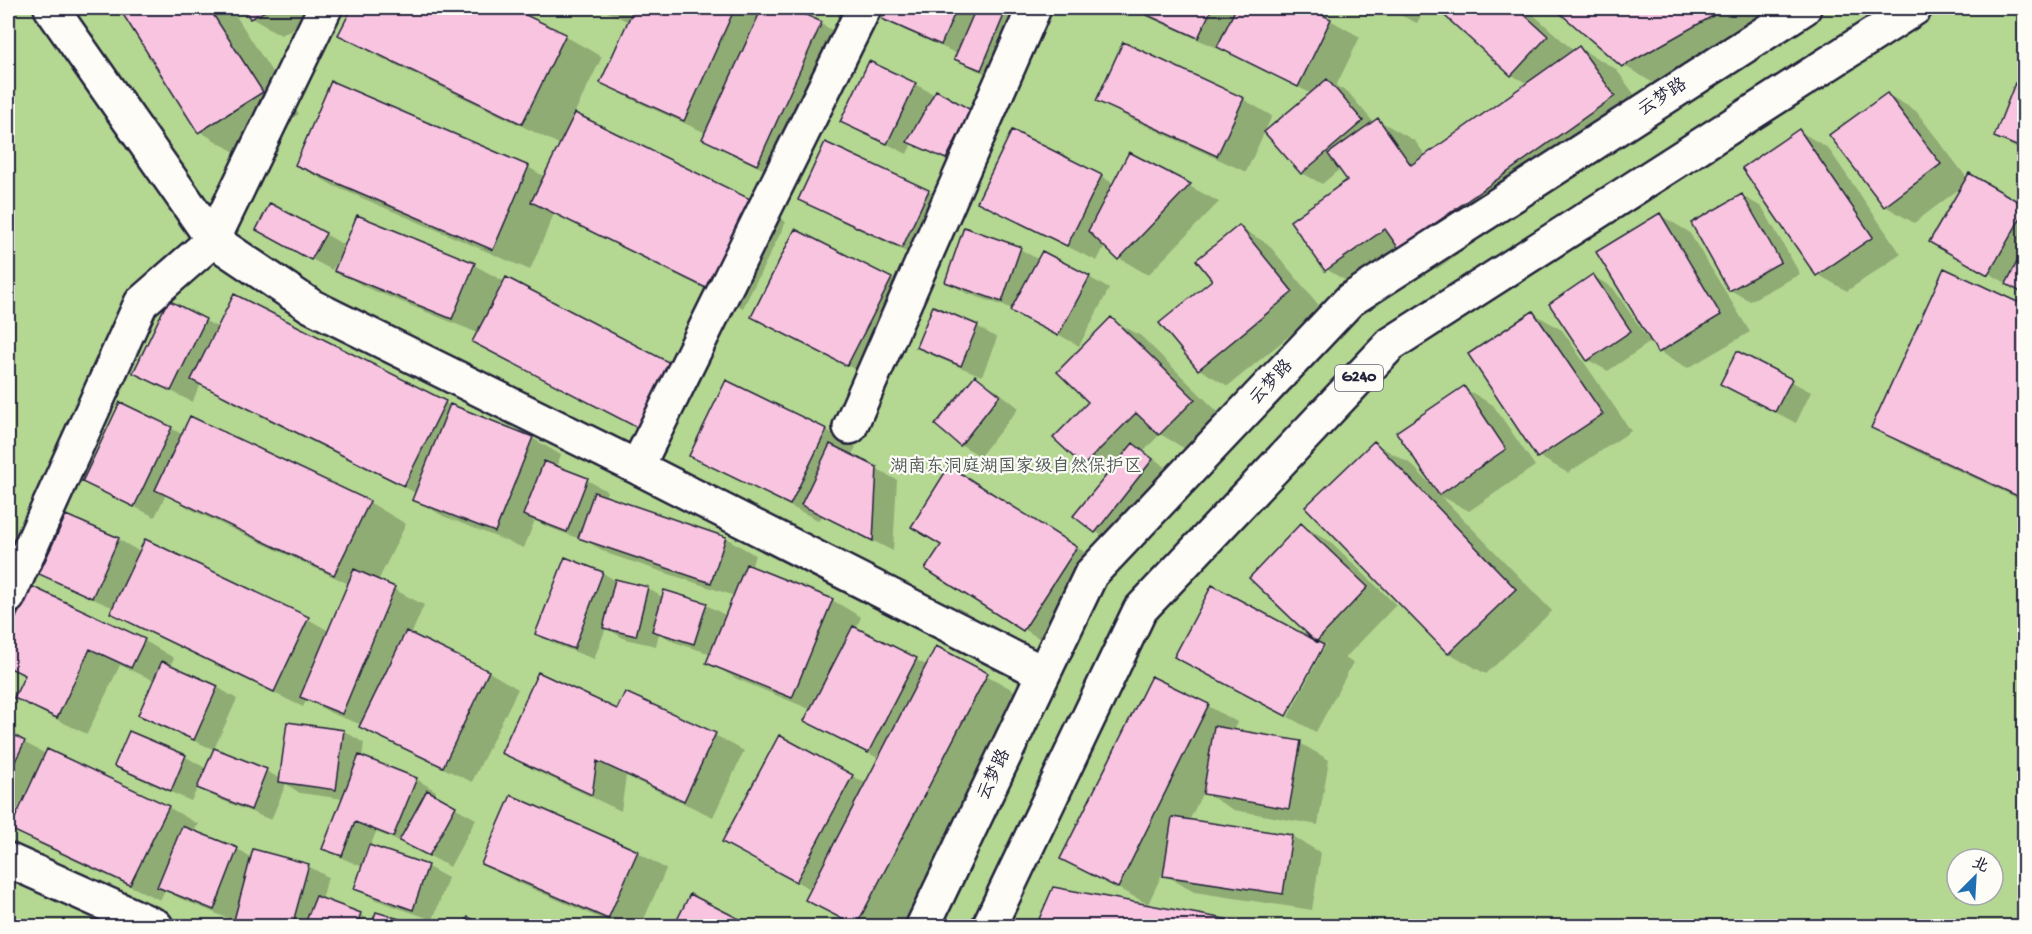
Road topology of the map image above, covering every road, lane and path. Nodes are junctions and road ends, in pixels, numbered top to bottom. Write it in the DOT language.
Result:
graph roads {
  1 [pos="51,8"];
  2 [pos="325,8"];
  3 [pos="862,8"];
  4 [pos="1034,8"];
  5 [pos="1804,8"];
  6 [pos="1915,8"];
  7 [pos="213,240"];
  8 [pos="850,427"];
  9 [pos="637,467"];
  10 [pos="8,597"];
  11 [pos="1043,673"];
  12 [pos="8,860"];
  13 [pos="156,927"];
  14 [pos="922,927"];
  15 [pos="989,927"];
  1 -- 7 [label="street"];
  2 -- 7 [label="street"];
  3 -- 9 [label="street"];
  4 -- 8 [label="street"];
  5 -- 11 [label="street, 云梦路"];
  6 -- 15 [label="street, G240"];
  7 -- 9 [label="street"];
  7 -- 10 [label="street"];
  9 -- 11 [label="street"];
  11 -- 14 [label="street, 云梦路"];
  12 -- 13 [label="street"];
}
